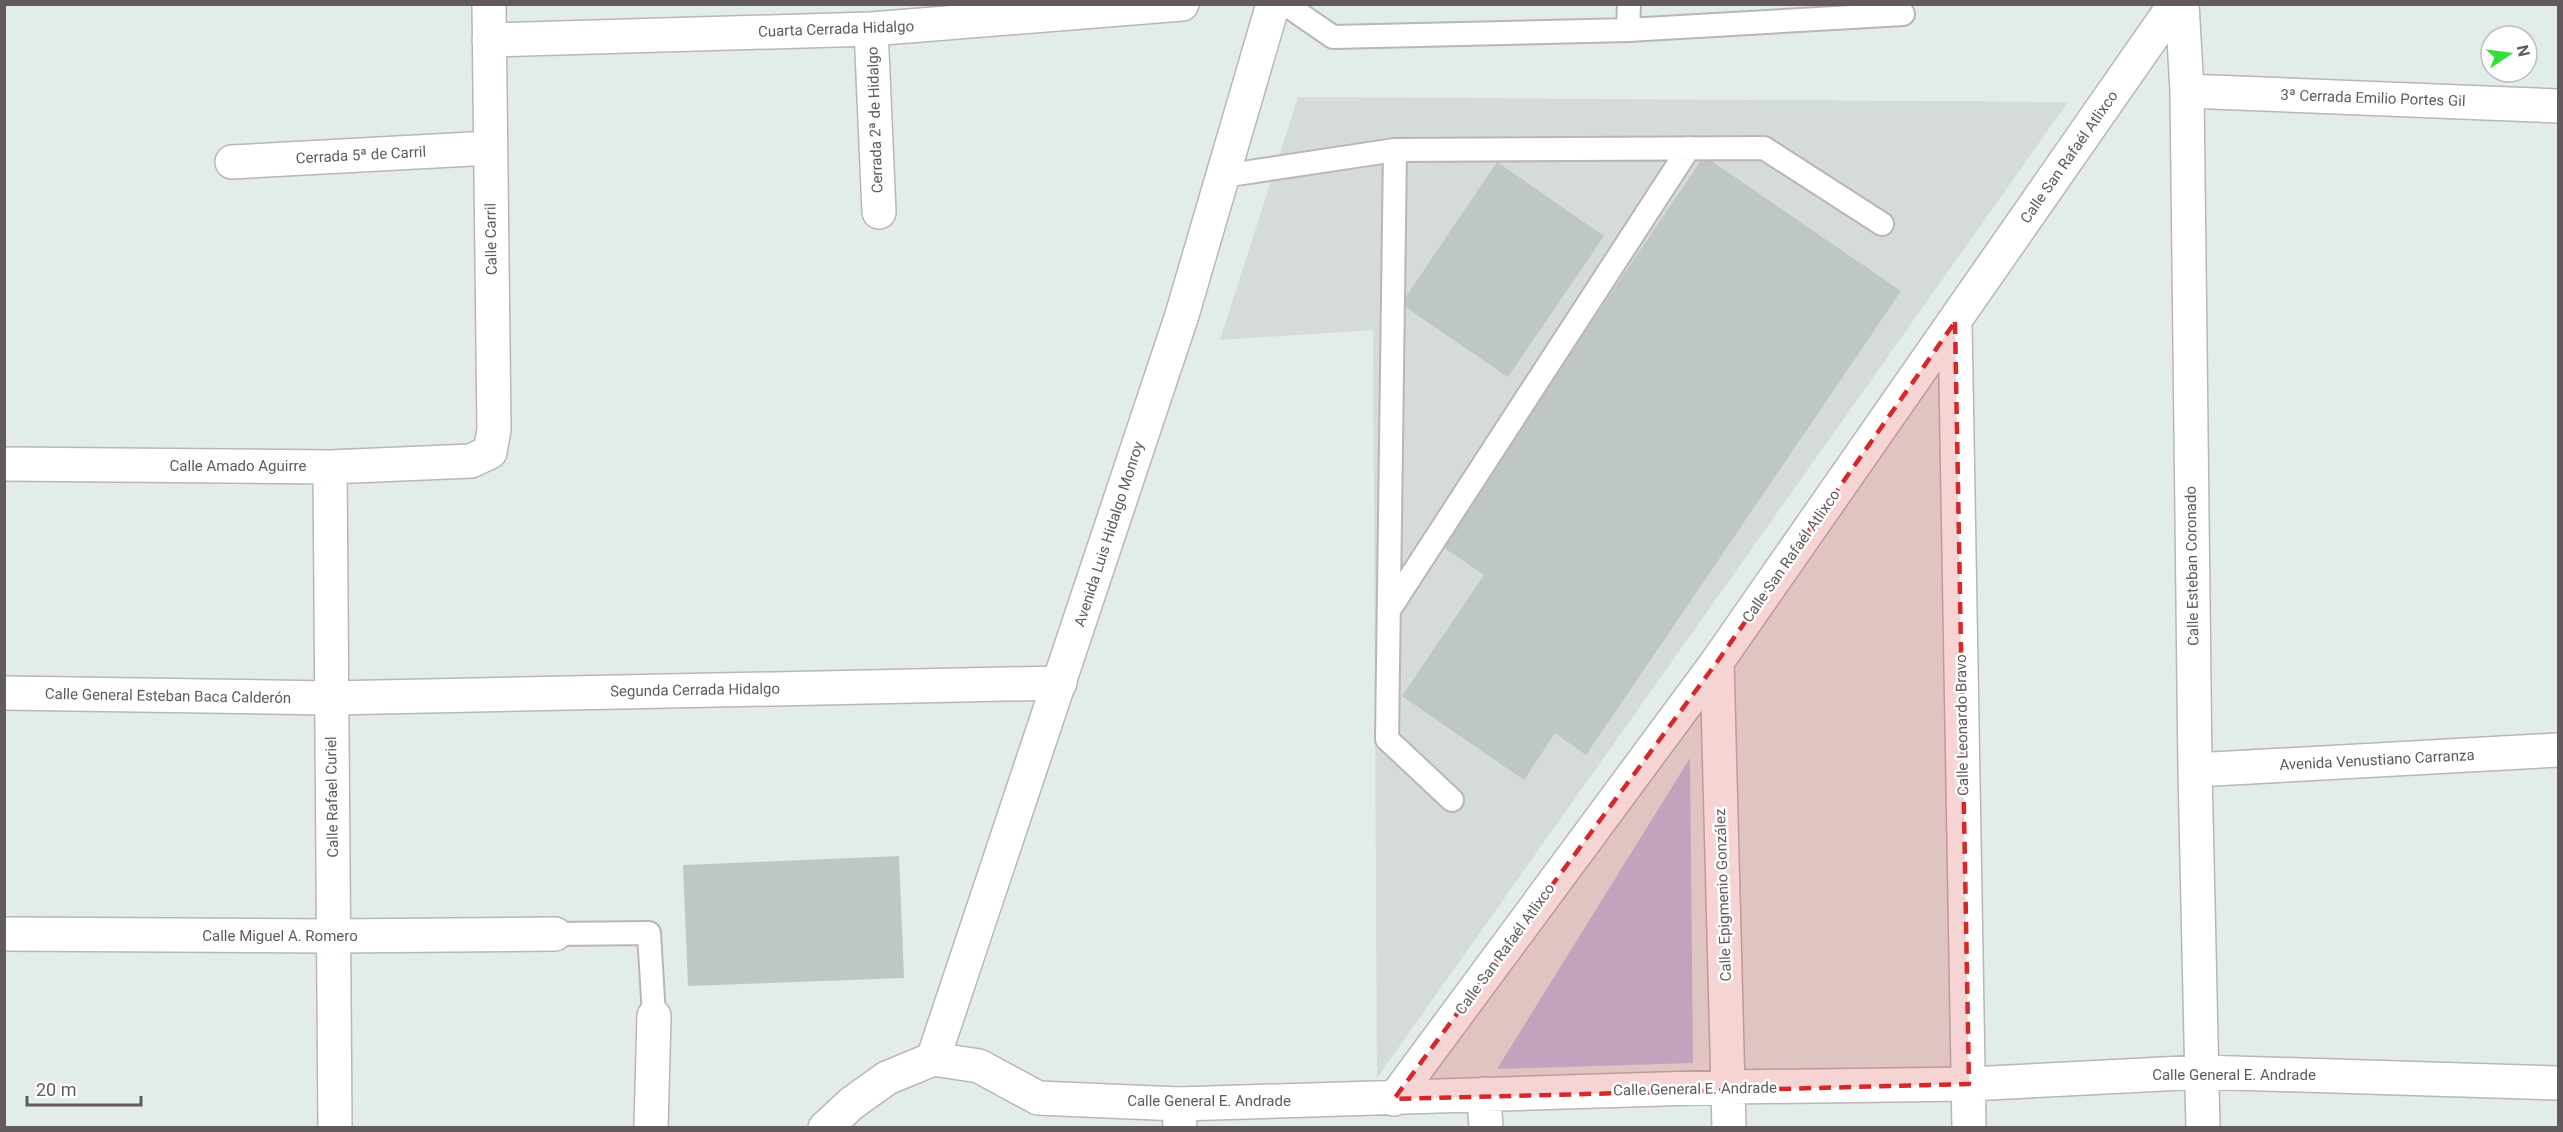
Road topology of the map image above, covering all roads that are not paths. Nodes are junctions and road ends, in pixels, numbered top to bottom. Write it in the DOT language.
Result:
graph roads {
  1 [pos="489,4"];
  2 [pos="1182,4"];
  3 [pos="1272,4"];
  4 [pos="1285,4"];
  5 [pos="1629,4"];
  6 [pos="2175,4"];
  7 [pos="2182,4"];
  8 [pos="1903,14"];
  9 [pos="871,29"];
  10 [pos="1628,30"];
  11 [pos="489,40"];
  12 [pos="2187,91"];
  13 [pos="2559,106"];
  14 [pos="490,148"];
  15 [pos="1689,148"];
  16 [pos="1395,150"];
  17 [pos="232,162"];
  18 [pos="1223,176"];
  19 [pos="879,212"];
  20 [pos="1882,224"];
  21 [pos="1955,322"];
  22 [pos="471,462"];
  23 [pos="4,464"];
  24 [pos="330,467"];
  25 [pos="1391,607"];
  26 [pos="1717,662"];
  27 [pos="1060,682"];
  28 [pos="4,693"];
  29 [pos="331,698"];
  30 [pos="2559,750"];
  31 [pos="2195,770"];
  32 [pos="1452,800"];
  33 [pos="4,934"];
  34 [pos="555,934"];
  35 [pos="334,936"];
  36 [pos="654,1016"];
  37 [pos="933,1059"];
  38 [pos="2202,1072"];
  39 [pos="2559,1083"];
  40 [pos="1969,1084"];
  41 [pos="1728,1088"];
  42 [pos="1484,1094"];
  43 [pos="1394,1099"];
  44 [pos="1179,1116"];
  45 [pos="335,1128"];
  46 [pos="651,1128"];
  47 [pos="825,1128"];
  48 [pos="1486,1128"];
  49 [pos="1729,1128"];
  50 [pos="1969,1128"];
  51 [pos="2203,1128"];
  1 -- 11 [label="street, Calle Carril"];
  2 -- 9 [label="street, Cuarta Cerrada Hidalgo"];
  3 -- 18 [label="street, Avenida Luis Hidalgo Monroy"];
  4 -- 10 [label="lane"];
  5 -- 10 [label="lane"];
  6 -- 21 [label="street, Calle San Rafaél Atlixco"];
  7 -- 12 [label="street, Calle Esteban Coronado"];
  8 -- 10 [label="lane"];
  9 -- 11 [label="street, Cuarta Cerrada Hidalgo"];
  9 -- 19 [label="street, Cerrada 2ª de Hidalgo"];
  11 -- 14 [label="street, Calle Carril"];
  12 -- 13 [label="street, 3ª Cerrada Emilio Portes Gil"];
  12 -- 31 [label="street, Calle Esteban Coronado"];
  14 -- 17 [label="street, Cerrada 5ª de Carril"];
  14 -- 22 [label="street, Calle Carril"];
  15 -- 16 [label="lane"];
  15 -- 20 [label="lane"];
  15 -- 25 [label="lane"];
  16 -- 18 [label="lane"];
  16 -- 25 [label="lane"];
  18 -- 27 [label="street, Avenida Luis Hidalgo Monroy"];
  21 -- 26 [label="street, Calle San Rafaél Atlixco"];
  21 -- 40 [label="street, Calle Leonardo Bravo"];
  22 -- 24 [label="street, Calle Amado Aguirre"];
  23 -- 24 [label="street, Calle Amado Aguirre"];
  24 -- 29 [label="street, Calle Rafael Curiel"];
  25 -- 32 [label="lane"];
  26 -- 41 [label="street, Calle Epigmenio González"];
  26 -- 43 [label="street, Calle San Rafaél Atlixco"];
  27 -- 29 [label="street, Segunda Cerrada Hidalgo"];
  27 -- 37 [label="street, Avenida Luis Hidalgo Monroy"];
  28 -- 29 [label="street, Calle General Esteban Baca Calderón"];
  29 -- 35 [label="street, Calle Rafael Curiel"];
  30 -- 31 [label="street, Avenida Venustiano Carranza"];
  31 -- 38 [label="street, Calle Esteban Coronado"];
  33 -- 35 [label="street, Calle Miguel A. Romero"];
  34 -- 35 [label="street, Calle Miguel A. Romero"];
  34 -- 36 [label="lane"];
  35 -- 45 [label="street, Calle Rafael Curiel"];
  36 -- 46 [label="street"];
  37 -- 44 [label="street, Calle General E. Andrade"];
  37 -- 47 [label="street, Calle General E. Andrade"];
  38 -- 39 [label="street, Calle General E. Andrade"];
  38 -- 40 [label="street, Calle General E. Andrade"];
  38 -- 51 [label="street, Calle Esteban Coronado"];
  40 -- 41 [label="street, Calle General E. Andrade"];
  40 -- 50 [label="street, Calle Leonardo Bravo"];
  41 -- 42 [label="street, Calle General E. Andrade"];
  41 -- 49 [label="street, Calle Epigmenio González"];
  42 -- 43 [label="street, Calle General E. Andrade"];
  42 -- 48 [label="street"];
  43 -- 44 [label="street, Calle General E. Andrade"];
}
